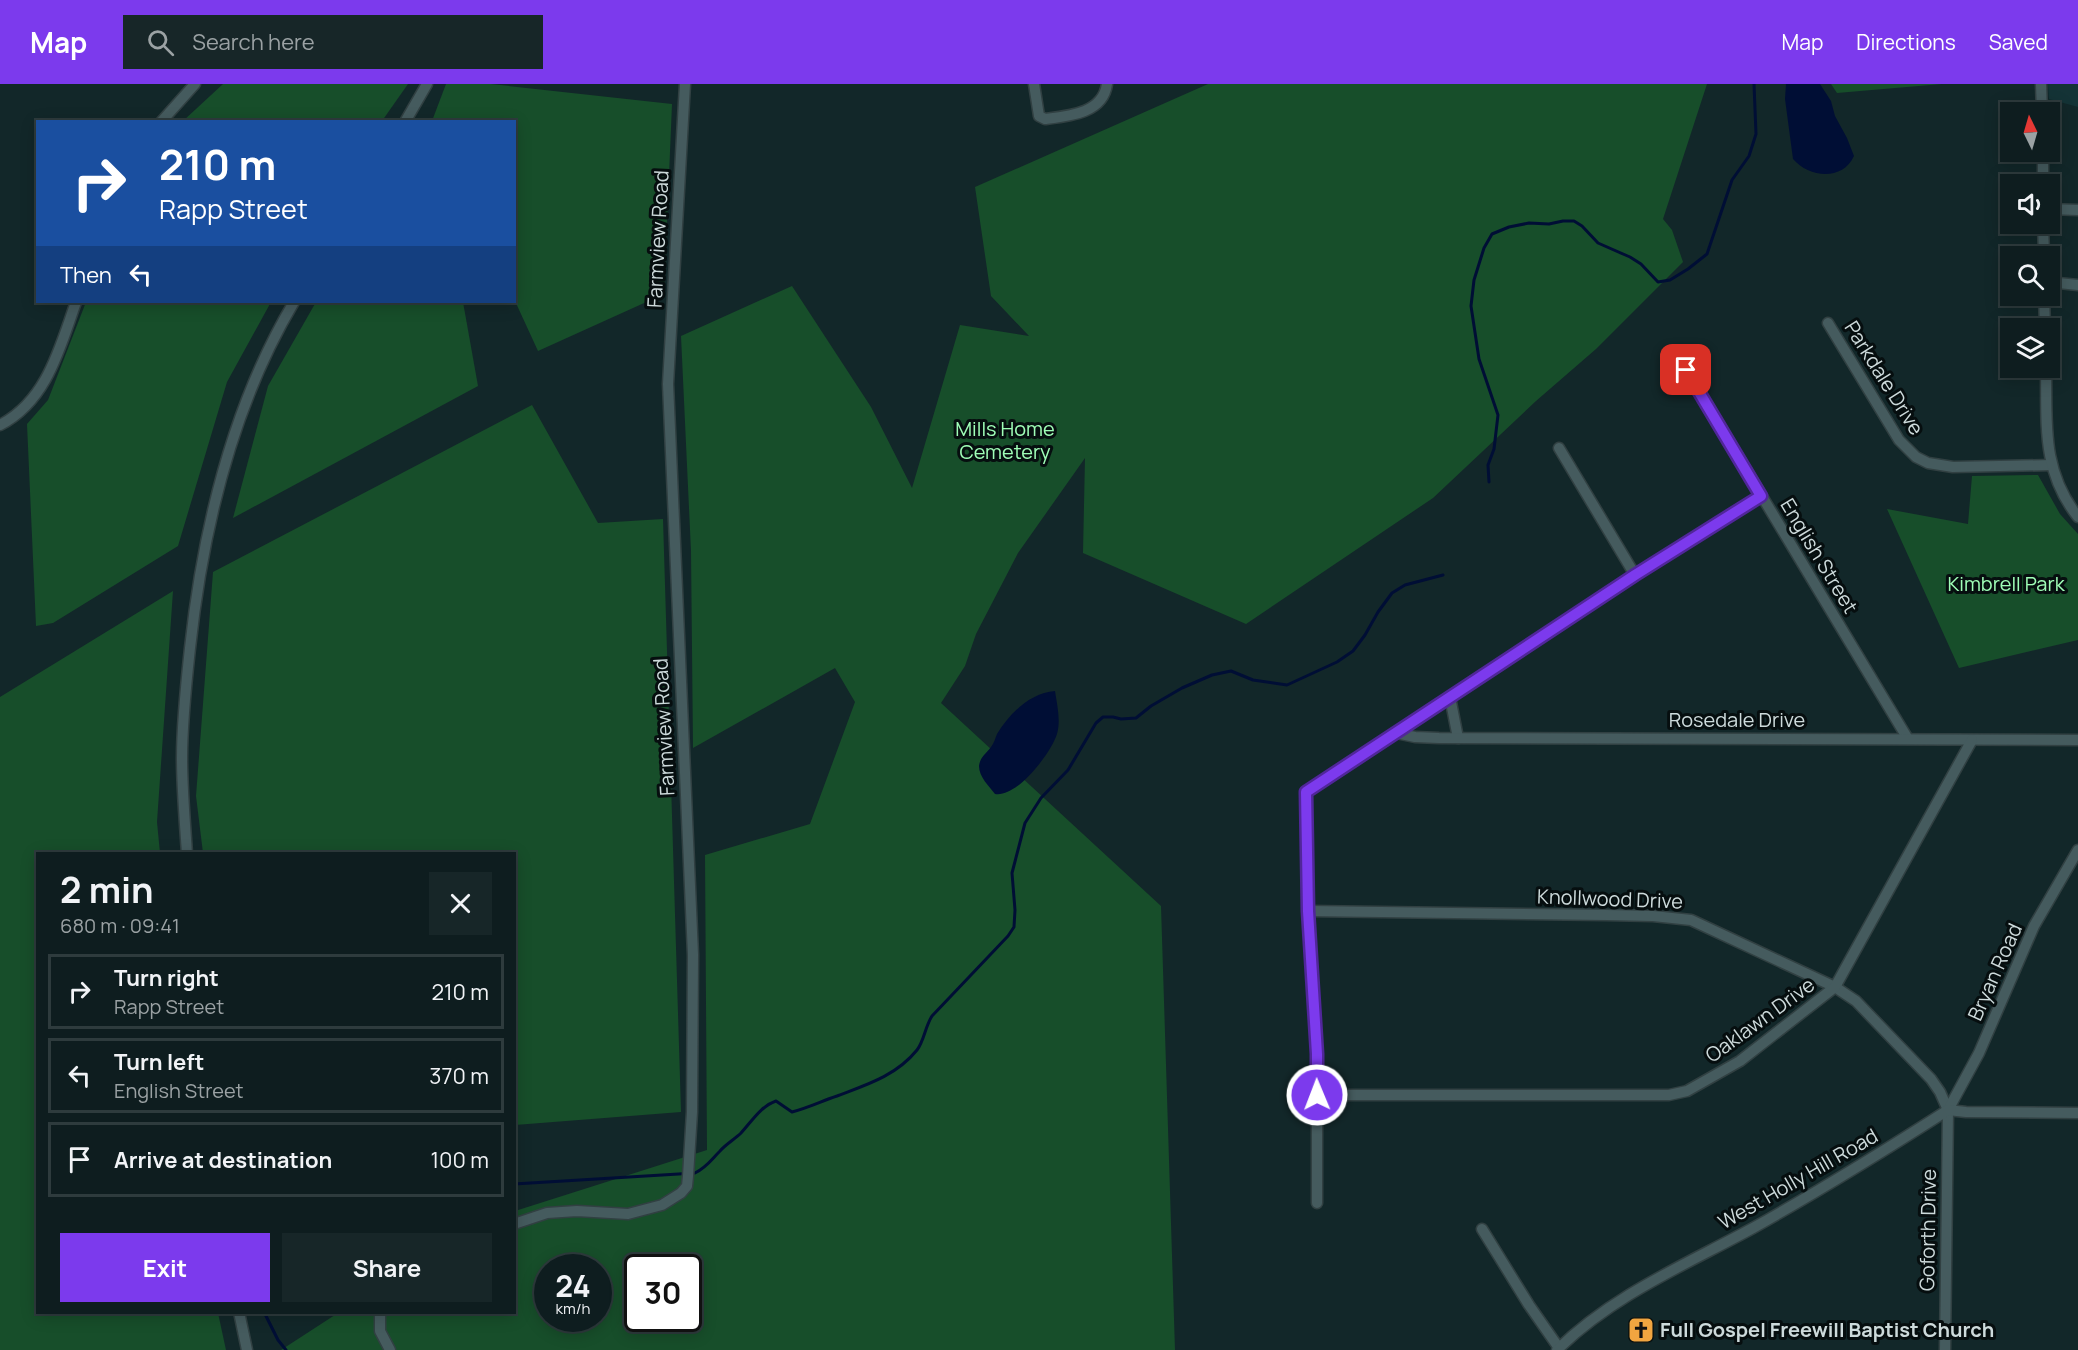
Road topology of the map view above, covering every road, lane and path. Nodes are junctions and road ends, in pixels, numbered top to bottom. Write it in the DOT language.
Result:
graph roads {
  1 [pos="195,84"];
  2 [pos="427,84"];
  3 [pos="685,84"];
  4 [pos="1034,84"];
  5 [pos="1107,84"];
  6 [pos="2041,84"];
  7 [pos="2042,102"];
  8 [pos="162,120"];
  9 [pos="406,120"];
  10 [pos="2060,209"];
  11 [pos="2078,210"];
  12 [pos="2060,283"];
  13 [pos="2078,285"];
  14 [pos="76,303"];
  15 [pos="293,303"];
  16 [pos="1828,323"];
  17 [pos="1680,360"];
  18 [pos="2047,378"];
  19 [pos="0,425"];
  20 [pos="1559,448"];
  21 [pos="2051,465"];
  22 [pos="1761,496"];
  23 [pos="2078,517"];
  24 [pos="1635,575"];
  25 [pos="1449,697"];
  26 [pos="1396,733"];
  27 [pos="1458,738"];
  28 [pos="1908,739"];
  29 [pos="1972,740"];
  30 [pos="2078,740"];
  31 [pos="2078,850"];
  32 [pos="187,852"];
  33 [pos="1308,911"];
  34 [pos="1835,987"];
  35 [pos="1317,1095"];
  36 [pos="1948,1110"];
  37 [pos="2078,1113"];
  38 [pos="1317,1203"];
  39 [pos="516,1223"];
  40 [pos="1482,1229"];
  41 [pos="239,1314"];
  42 [pos="380,1314"];
  43 [pos="1558,1349"];
  44 [pos="247,1350"];
  45 [pos="390,1350"];
  46 [pos="1945,1350"];
  1 -- 8 [label="street"];
  2 -- 9 [label="street"];
  3 -- 39 [label="street, Farmview Road"];
  4 -- 5 [label="street"];
  6 -- 7 [label="street"];
  10 -- 11 [label="street"];
  12 -- 13 [label="street"];
  14 -- 19 [label="street"];
  15 -- 32 [label="street"];
  16 -- 21 [label="street, Parkdale Drive"];
  17 -- 22 [label="street, English Street"];
  18 -- 21 [label="street"];
  20 -- 24 [label="street"];
  21 -- 23 [label="street"];
  22 -- 24 [label="street"];
  22 -- 28 [label="street, English Street"];
  24 -- 25 [label="street"];
  25 -- 26 [label="street"];
  25 -- 27 [label="street"];
  26 -- 27 [label="street, Rosedale Drive"];
  26 -- 33 [label="street"];
  27 -- 28 [label="street, Rosedale Drive"];
  28 -- 29 [label="street, Rosedale Drive"];
  29 -- 30 [label="street, Rosedale Drive"];
  29 -- 34 [label="street, Oaklawn Drive"];
  31 -- 36 [label="street, Bryan Road"];
  33 -- 34 [label="street, Knollwood Drive"];
  33 -- 35 [label="street"];
  34 -- 35 [label="street, Oaklawn Drive"];
  34 -- 36 [label="street, Knollwood Drive"];
  35 -- 38 [label="street"];
  36 -- 37 [label="street"];
  36 -- 43 [label="street, West Holly Hill Road"];
  36 -- 46 [label="street, Goforth Drive"];
  40 -- 43 [label="street"];
  41 -- 44 [label="street"];
  42 -- 45 [label="street"];
}
